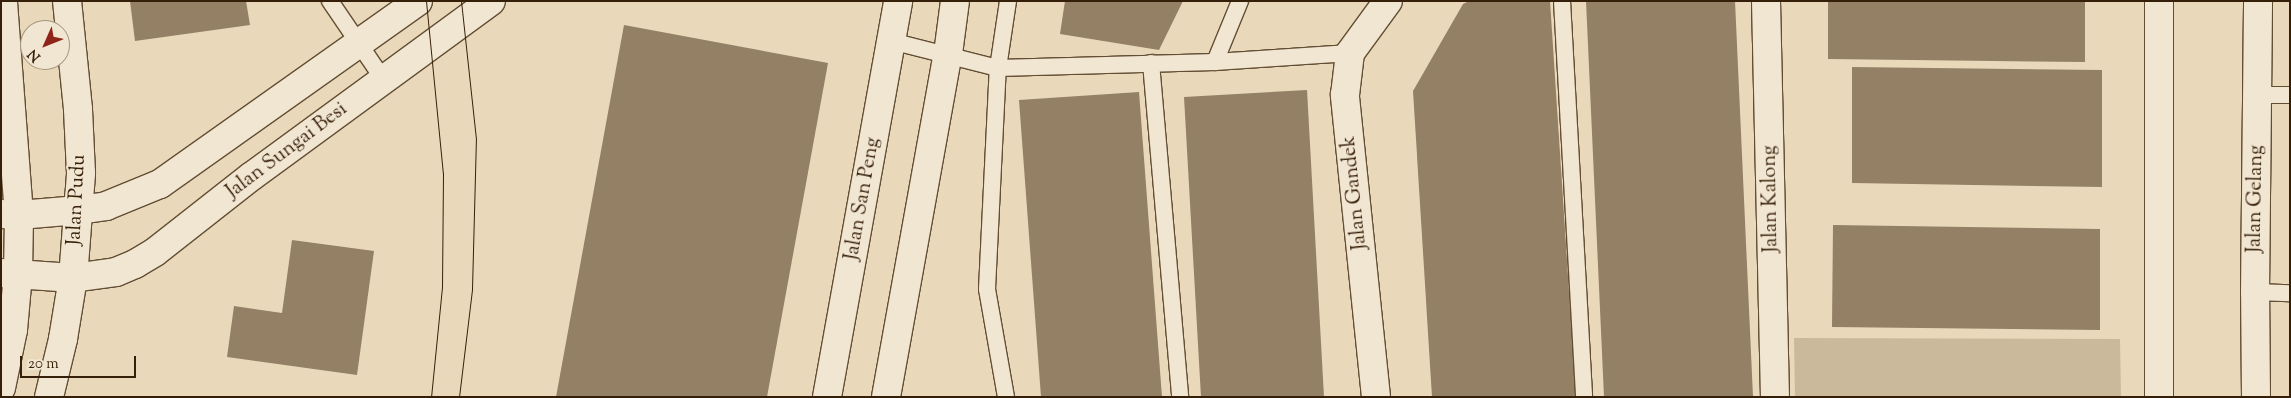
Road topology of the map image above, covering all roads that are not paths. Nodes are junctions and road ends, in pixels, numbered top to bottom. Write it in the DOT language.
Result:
graph roads {
  1 [pos="68,1"];
  2 [pos="330,1"];
  3 [pos="418,1"];
  4 [pos="491,1"];
  5 [pos="898,1"];
  6 [pos="956,1"];
  7 [pos="1008,1"];
  8 [pos="1240,1"];
  9 [pos="1388,1"];
  10 [pos="1562,1"];
  11 [pos="1766,1"];
  12 [pos="2159,1"];
  13 [pos="2258,1"];
  14 [pos="3,3"];
  15 [pos="891,41"];
  16 [pos="358,45"];
  17 [pos="1350,53"];
  18 [pos="948,54"];
  19 [pos="1215,62"];
  20 [pos="1150,64"];
  21 [pos="998,68"];
  22 [pos="383,79"];
  23 [pos="2257,95"];
  24 [pos="2290,95"];
  25 [pos="79,210"];
  26 [pos="10,214"];
  27 [pos="10,274"];
  28 [pos="73,278"];
  29 [pos="2255,292"];
  30 [pos="2290,293"];
  31 [pos="1,388"];
  32 [pos="49,397"];
  33 [pos="827,397"];
  34 [pos="886,397"];
  35 [pos="1006,397"];
  36 [pos="1180,397"];
  37 [pos="1376,397"];
  38 [pos="1584,397"];
  39 [pos="1775,397"];
  40 [pos="2159,397"];
  41 [pos="2256,397"];
  1 -- 25 [label="street, Jalan Pudu"];
  2 -- 16 [label="lane"];
  3 -- 16 [label="street"];
  4 -- 22 [label="street, Jalan Sungai Besi"];
  5 -- 15 [label="street, Jalan San Peng"];
  6 -- 18 [label="street"];
  7 -- 21 [label="lane"];
  8 -- 19 [label="lane"];
  9 -- 17 [label="street, Jalan Gandek"];
  10 -- 38 [label="lane"];
  11 -- 39 [label="street, Jalan Kalong"];
  12 -- 40 [label="street"];
  13 -- 23 [label="street, Jalan Gelang"];
  14 -- 26 [label="street"];
  15 -- 18 [label="lane"];
  15 -- 33 [label="street, Jalan San Peng"];
  16 -- 22 [label="lane"];
  16 -- 25 [label="street"];
  17 -- 19 [label="lane"];
  17 -- 37 [label="street, Jalan Gandek"];
  18 -- 21 [label="lane"];
  18 -- 34 [label="street"];
  19 -- 20 [label="lane"];
  20 -- 21 [label="lane"];
  20 -- 36 [label="lane"];
  21 -- 35 [label="lane"];
  22 -- 28 [label="street, Jalan Sungai Besi"];
  23 -- 24 [label="lane"];
  23 -- 29 [label="street, Jalan Gelang"];
  25 -- 26 [label="street"];
  25 -- 28 [label="street, Jalan Pudu"];
  26 -- 27 [label="street"];
  27 -- 28 [label="street, Jalan Sungai Besi"];
  27 -- 31 [label="street"];
  28 -- 32 [label="street, Jalan Pudu"];
  29 -- 30 [label="lane"];
  29 -- 41 [label="street, Jalan Gelang"];
}
